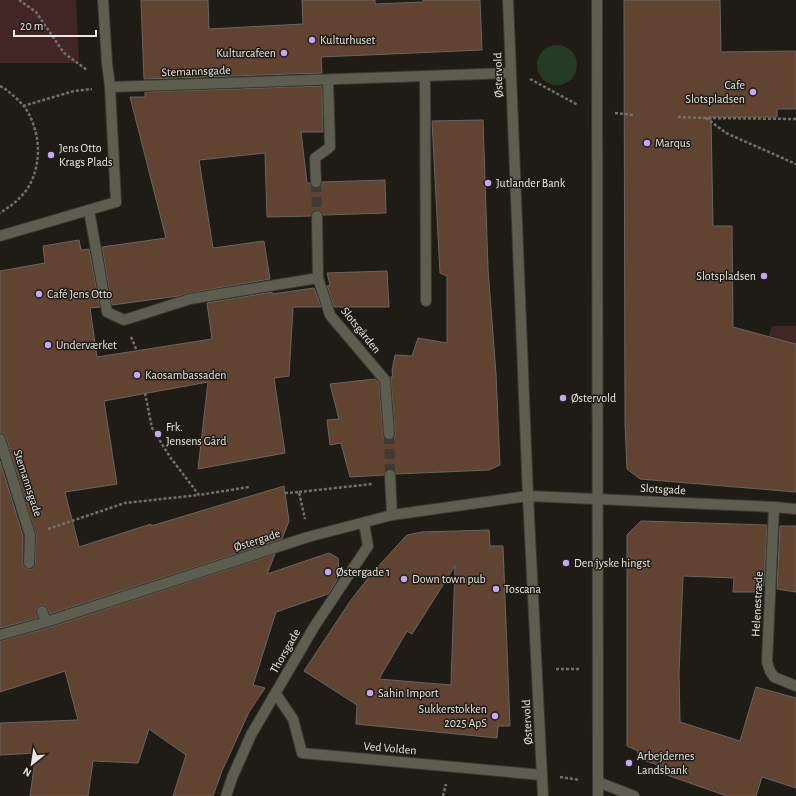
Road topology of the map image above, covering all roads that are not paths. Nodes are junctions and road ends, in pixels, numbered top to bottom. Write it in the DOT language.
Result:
graph roads {
  1 [pos="103,0"];
  2 [pos="508,0"];
  3 [pos="597,0"];
  4 [pos="511,73"];
  5 [pos="425,77"];
  6 [pos="328,80"];
  7 [pos="110,87"];
  8 [pos="316,182"];
  9 [pos="89,210"];
  10 [pos="317,216"];
  11 [pos="0,236"];
  12 [pos="318,278"];
  13 [pos="426,301"];
  14 [pos="389,434"];
  15 [pos="0,439"];
  16 [pos="390,478"];
  17 [pos="528,496"];
  18 [pos="598,500"];
  19 [pos="774,507"];
  20 [pos="796,509"];
  21 [pos="392,515"];
  22 [pos="364,523"];
  23 [pos="29,563"];
  24 [pos="42,611"];
  25 [pos="46,622"];
  26 [pos="0,635"];
  27 [pos="796,686"];
  28 [pos="276,694"];
  29 [pos="542,775"];
  30 [pos="598,782"];
  31 [pos="226,796"];
  32 [pos="543,796"];
  33 [pos="598,796"];
  34 [pos="634,796"];
  1 -- 7 [label="street"];
  2 -- 4 [label="street, Østervold"];
  3 -- 18 [label="street"];
  4 -- 5 [label="street, Stemannsgade"];
  4 -- 17 [label="street, Østervold"];
  5 -- 6 [label="street, Stemannsgade"];
  5 -- 13 [label="street"];
  6 -- 7 [label="street, Stemannsgade"];
  6 -- 8 [label="street"];
  7 -- 9 [label="street"];
  9 -- 11 [label="street"];
  9 -- 12 [label="street"];
  10 -- 12 [label="street, Slotsgården"];
  12 -- 14 [label="street, Slotsgården"];
  15 -- 23 [label="street, Stemannsgade"];
  16 -- 21 [label="street"];
  17 -- 18 [label="street, Slotsgade"];
  17 -- 21 [label="street, Østergade"];
  17 -- 29 [label="street, Østervold"];
  18 -- 19 [label="street, Slotsgade"];
  18 -- 30 [label="street"];
  19 -- 20 [label="street, Slotsgade"];
  19 -- 27 [label="street, Helenestræde"];
  21 -- 22 [label="street, Østergade"];
  22 -- 25 [label="street, Østergade"];
  22 -- 28 [label="street, Thorsgade"];
  24 -- 25 [label="street"];
  25 -- 26 [label="street, Østergade"];
  28 -- 29 [label="street, Ved Volden"];
  28 -- 31 [label="street, Thorsgade"];
  29 -- 32 [label="street, Østervold"];
  30 -- 33 [label="street"];
  30 -- 34 [label="street"];
}
